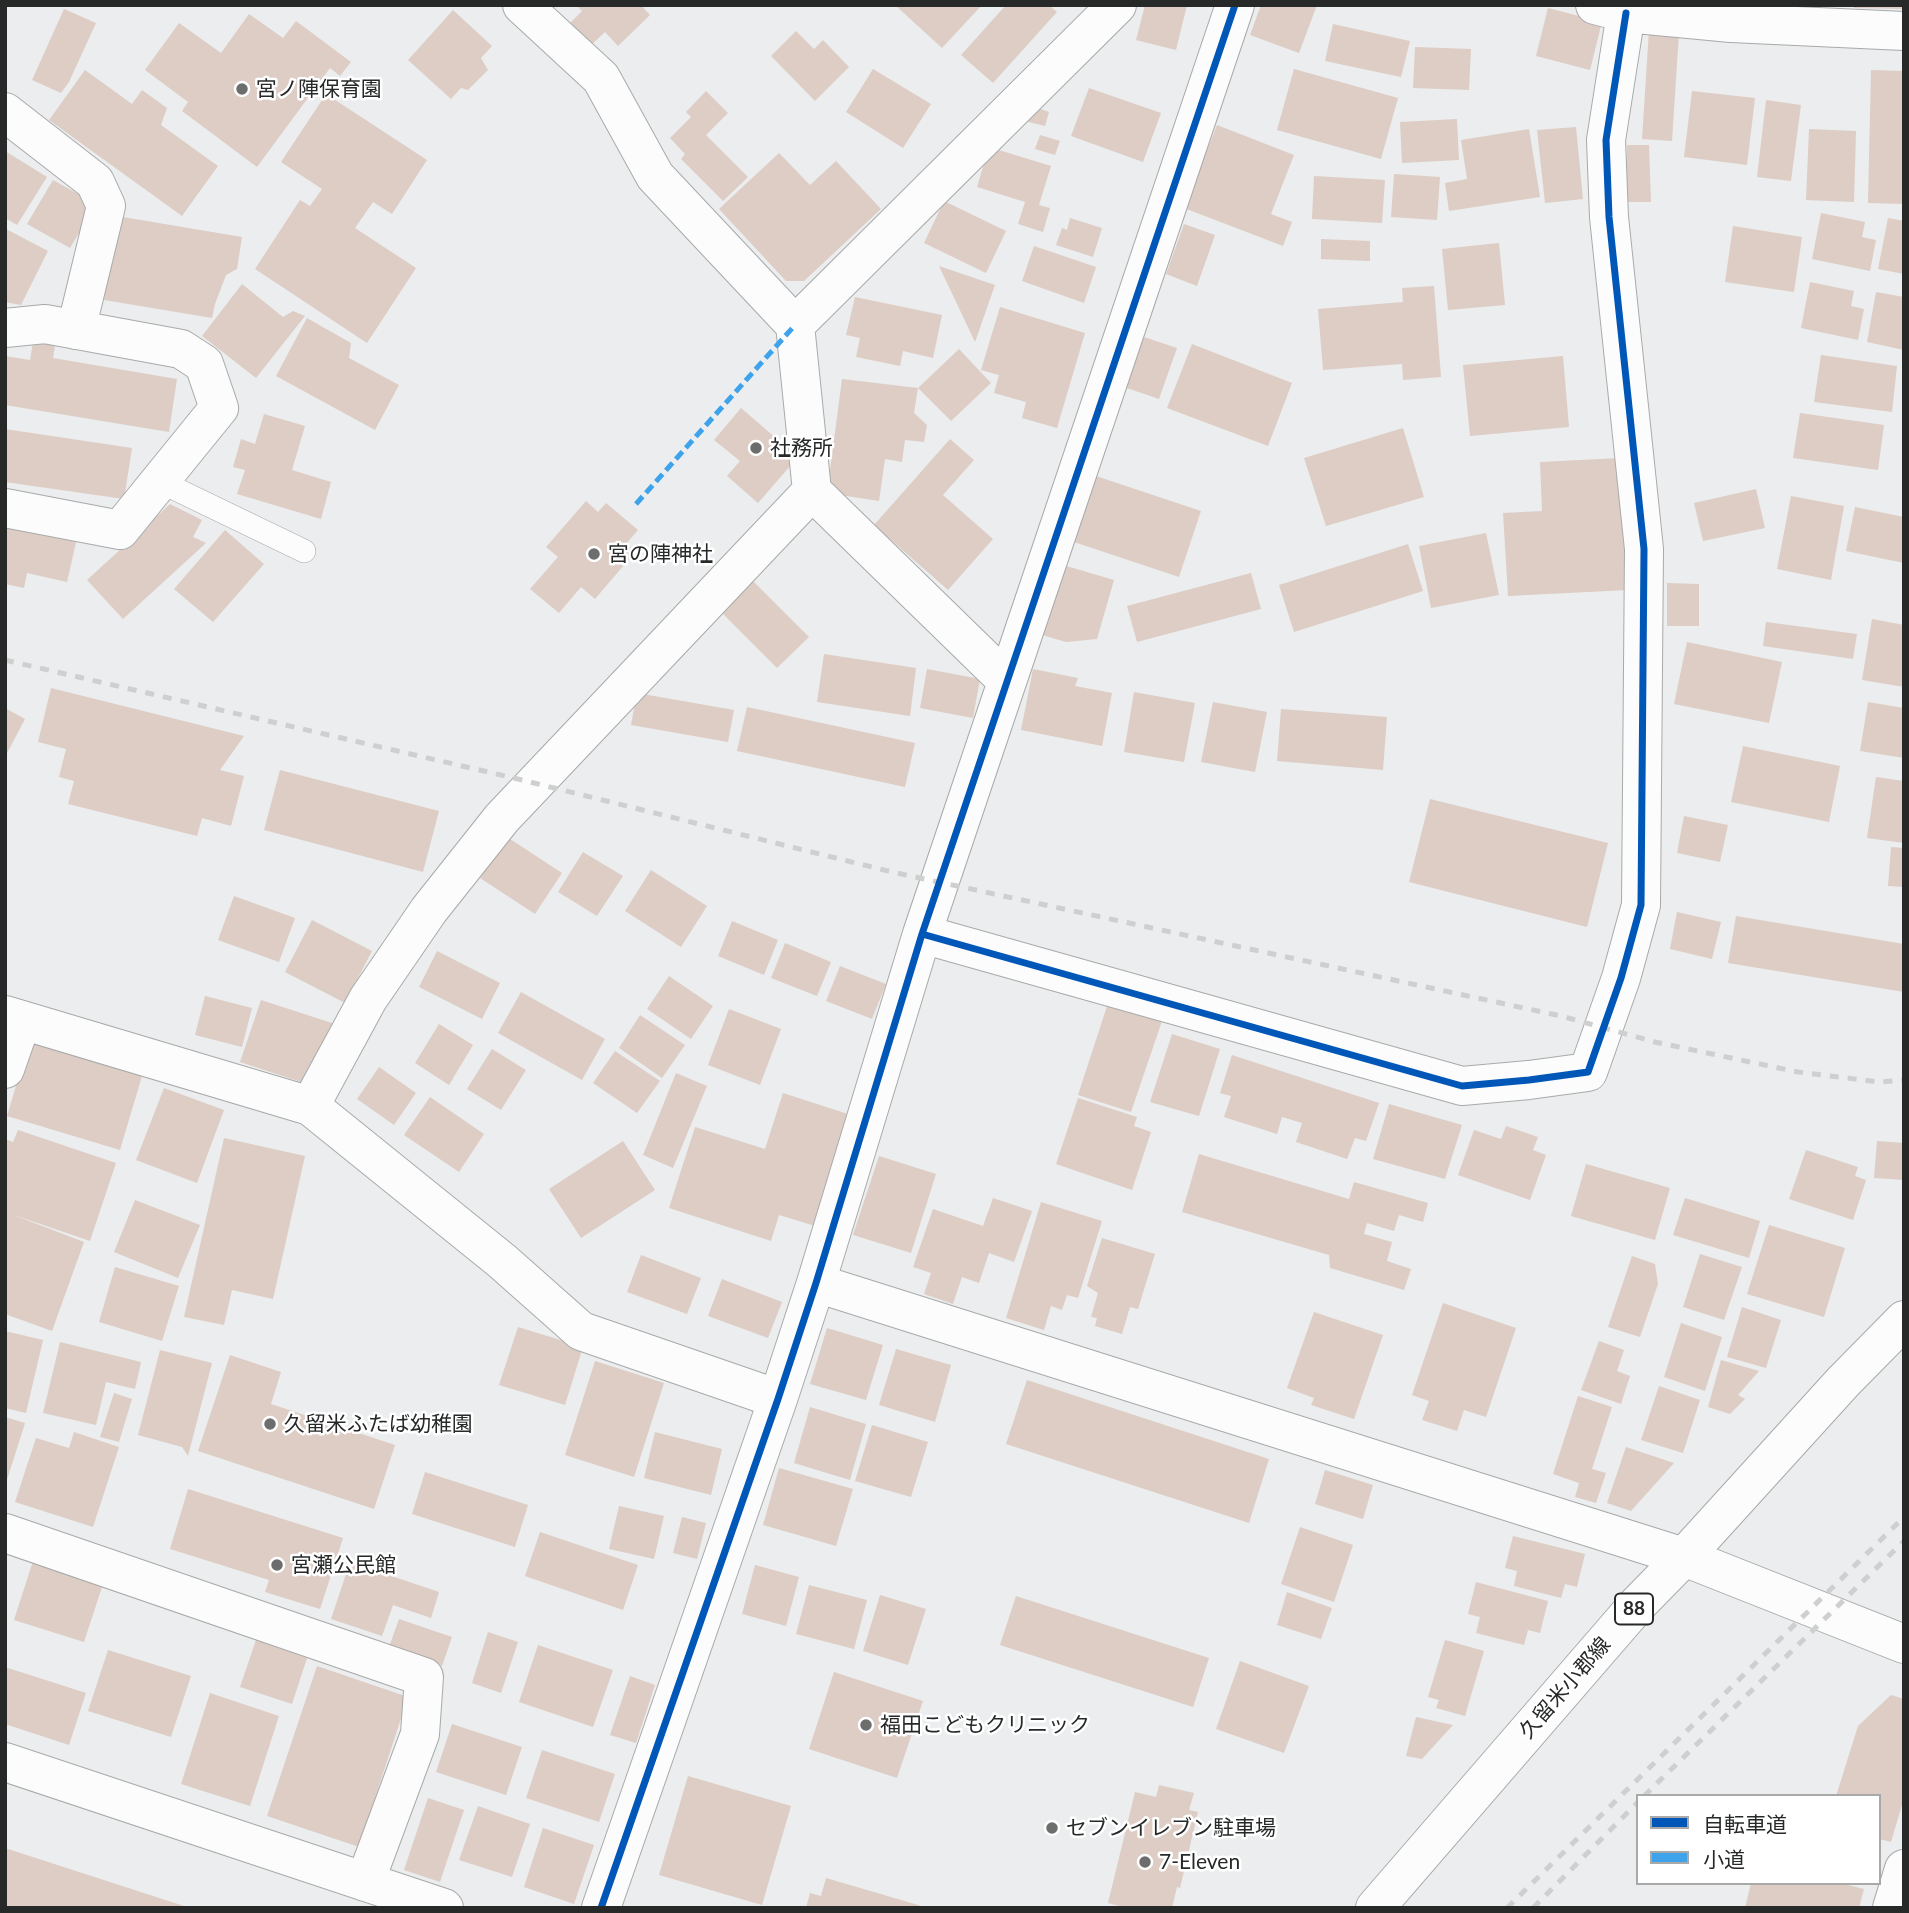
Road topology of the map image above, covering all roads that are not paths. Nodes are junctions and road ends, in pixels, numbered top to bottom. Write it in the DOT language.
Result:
graph roads {
  1 [pos="522,5"];
  2 [pos="1117,5"];
  3 [pos="1235,5"];
  4 [pos="1616,8"];
  5 [pos="1904,31"];
  6 [pos="5,112"];
  7 [pos="795,325"];
  8 [pos="5,328"];
  9 [pos="76,330"];
  10 [pos="159,481"];
  11 [pos="812,491"];
  12 [pos="5,509"];
  13 [pos="304,551"];
  14 [pos="1007,681"];
  15 [pos="922,934"];
  16 [pos="14,1017"];
  17 [pos="5,1069"];
  18 [pos="310,1106"];
  19 [pos="816,1283"];
  20 [pos="1904,1320"];
  21 [pos="778,1399"];
  22 [pos="5,1533"];
  23 [pos="1684,1557"];
  24 [pos="1904,1644"];
  25 [pos="5,1762"];
  26 [pos="1904,1869"];
  27 [pos="365,1882"];
  28 [pos="444,1908"];
  29 [pos="601,1908"];
  30 [pos="1375,1908"];
  31 [pos="1892,1908"];
  1 -- 7 [label="street"];
  2 -- 7 [label="street"];
  3 -- 14 [label="street"];
  4 -- 5 [label="street"];
  4 -- 15 [label="street"];
  6 -- 9 [label="street"];
  7 -- 11 [label="street"];
  8 -- 9 [label="street"];
  9 -- 10 [label="street"];
  10 -- 12 [label="street"];
  10 -- 13 [label="lane"];
  11 -- 14 [label="street"];
  11 -- 18 [label="street"];
  14 -- 15 [label="street"];
  15 -- 19 [label="street"];
  16 -- 17 [label="street"];
  16 -- 18 [label="street"];
  18 -- 21 [label="street"];
  19 -- 21 [label="street"];
  19 -- 23 [label="street"];
  20 -- 23 [label="street, 久留米小郡線 / 88"];
  21 -- 29 [label="street"];
  22 -- 27 [label="street"];
  23 -- 24 [label="street"];
  23 -- 30 [label="street, 久留米小郡線 / 88"];
  25 -- 27 [label="street"];
  26 -- 31 [label="street"];
  27 -- 28 [label="street"];
}
